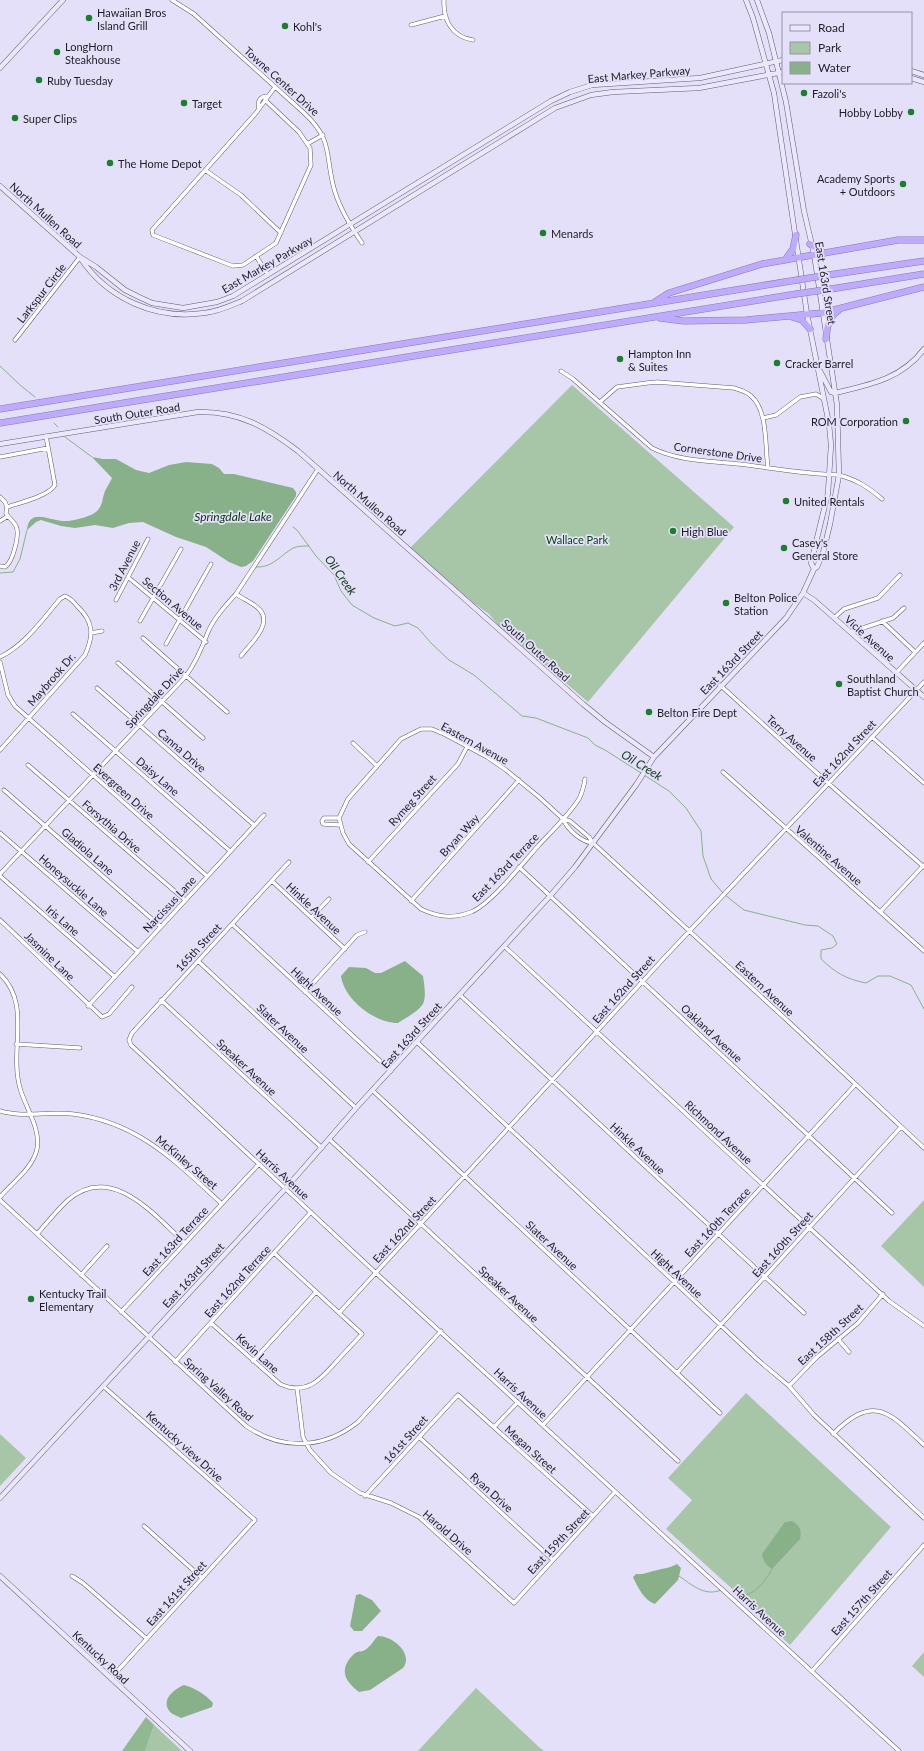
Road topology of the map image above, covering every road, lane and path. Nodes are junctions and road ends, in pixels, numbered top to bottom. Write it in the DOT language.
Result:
graph roads {
  1 [pos="63,0"];
  2 [pos="172,0"];
  3 [pos="444,0"];
  4 [pos="746,0"];
  5 [pos="757,0"];
  6 [pos="445,16"];
  7 [pos="411,25"];
  8 [pos="473,40"];
  9 [pos="782,60"];
  10 [pos="776,61"];
  11 [pos="765,63"];
  12 [pos="0,68"];
  13 [pos="912,71"];
  14 [pos="781,73"];
  15 [pos="769,75"];
  16 [pos="924,75"];
  17 [pos="912,78"];
  18 [pos="924,82"];
  19 [pos="783,84"];
  20 [pos="275,87"];
  21 [pos="268,96"];
  22 [pos="265,100"];
  23 [pos="259,109"];
  24 [pos="323,136"];
  25 [pos="307,144"];
  26 [pos="205,170"];
  27 [pos="0,186"];
  28 [pos="350,225"];
  29 [pos="354,232"];
  30 [pos="281,233"];
  31 [pos="796,235"];
  32 [pos="924,240"];
  33 [pos="362,244"];
  34 [pos="810,244"];
  35 [pos="824,253"];
  36 [pos="814,254"];
  37 [pos="256,256"];
  38 [pos="80,257"];
  39 [pos="799,257"];
  40 [pos="784,260"];
  41 [pos="924,261"];
  42 [pos="924,274"];
  43 [pos="268,275"];
  44 [pos="924,287"];
  45 [pos="652,304"];
  46 [pos="841,309"];
  47 [pos="822,313"];
  48 [pos="807,314"];
  49 [pos="780,316"];
  50 [pos="651,317"];
  51 [pos="810,329"];
  52 [pos="826,339"];
  53 [pos="15,340"];
  54 [pos="924,349"];
  55 [pos="819,370"];
  56 [pos="561,371"];
  57 [pos="822,385"];
  58 [pos="835,393"];
  59 [pos="816,394"];
  60 [pos="824,399"];
  61 [pos="600,402"];
  62 [pos="0,409"];
  63 [pos="763,418"];
  64 [pos="0,423"];
  65 [pos="46,436"];
  66 [pos="0,444"];
  67 [pos="48,448"];
  68 [pos="0,457"];
  69 [pos="768,468"];
  70 [pos="318,469"];
  71 [pos="829,475"];
  72 [pos="839,475"];
  73 [pos="0,496"];
  74 [pos="882,499"];
  75 [pos="7,507"];
  76 [pos="8,516"];
  77 [pos="0,521"];
  78 [pos="148,539"];
  79 [pos="181,549"];
  80 [pos="410,550"];
  81 [pos="211,564"];
  82 [pos="0,566"];
  83 [pos="814,569"];
  84 [pos="900,575"];
  85 [pos="129,578"];
  86 [pos="804,593"];
  87 [pos="236,594"];
  88 [pos="153,597"];
  89 [pos="116,600"];
  90 [pos="904,608"];
  91 [pos="834,618"];
  92 [pos="180,620"];
  93 [pos="140,621"];
  94 [pos="882,621"];
  95 [pos="102,631"];
  96 [pos="850,632"];
  97 [pos="91,633"];
  98 [pos="143,638"];
  99 [pos="206,642"];
  100 [pos="924,643"];
  101 [pos="166,644"];
  102 [pos="915,652"];
  103 [pos="241,656"];
  104 [pos="0,657"];
  105 [pos="0,662"];
  106 [pos="118,663"];
  107 [pos="896,673"];
  108 [pos="186,676"];
  109 [pos="2,679"];
  110 [pos="924,682"];
  111 [pos="720,685"];
  112 [pos="97,688"];
  113 [pos="916,690"];
  114 [pos="924,698"];
  115 [pos="162,702"];
  116 [pos="227,712"];
  117 [pos="73,714"];
  118 [pos="28,720"];
  119 [pos="140,725"];
  120 [pos="872,737"];
  121 [pos="202,738"];
  122 [pos="353,743"];
  123 [pos="466,747"];
  124 [pos="0,750"];
  125 [pos="116,751"];
  126 [pos="654,757"];
  127 [pos="28,765"];
  128 [pos="377,766"];
  129 [pos="723,772"];
  130 [pos="93,775"];
  131 [pos="585,779"];
  132 [pos="519,780"];
  133 [pos="828,783"];
  134 [pos="924,783"];
  135 [pos="4,790"];
  136 [pos="69,800"];
  137 [pos="264,814"];
  138 [pos="339,818"];
  139 [pos="563,819"];
  140 [pos="254,825"];
  141 [pos="340,825"];
  142 [pos="45,826"];
  143 [pos="785,828"];
  144 [pos="0,833"];
  145 [pos="593,843"];
  146 [pos="230,851"];
  147 [pos="21,852"];
  148 [pos="288,862"];
  149 [pos="368,862"];
  150 [pos="924,866"];
  151 [pos="519,867"];
  152 [pos="0,875"];
  153 [pos="207,876"];
  154 [pos="272,881"];
  155 [pos="550,896"];
  156 [pos="329,899"];
  157 [pos="185,900"];
  158 [pos="411,901"];
  159 [pos="880,912"];
  160 [pos="312,918"];
  161 [pos="0,920"];
  162 [pos="232,924"];
  163 [pos="160,926"];
  164 [pos="689,930"];
  165 [pos="365,932"];
  166 [pos="504,946"];
  167 [pos="345,949"];
  168 [pos="137,951"];
  169 [pos="924,951"];
  170 [pos="198,961"];
  171 [pos="0,974"];
  172 [pos="115,977"];
  173 [pos="642,981"];
  174 [pos="132,987"];
  175 [pos="305,992"];
  176 [pos="460,995"];
  177 [pos="161,1000"];
  178 [pos="88,1006"];
  179 [pos="597,1031"];
  180 [pos="417,1042"];
  181 [pos="16,1044"];
  182 [pos="132,1046"];
  183 [pos="80,1048"];
  184 [pos="391,1071"];
  185 [pos="552,1081"];
  186 [pos="855,1085"];
  187 [pos="372,1090"];
  188 [pos="356,1108"];
  189 [pos="0,1111"];
  190 [pos="30,1114"];
  191 [pos="901,1127"];
  192 [pos="508,1128"];
  193 [pos="809,1135"];
  194 [pos="329,1139"];
  195 [pos="322,1148"];
  196 [pos="924,1148"];
  197 [pos="259,1164"];
  198 [pos="464,1177"];
  199 [pos="855,1178"];
  200 [pos="763,1185"];
  201 [pos="286,1188"];
  202 [pos="0,1198"];
  203 [pos="222,1204"];
  204 [pos="311,1212"];
  205 [pos="892,1213"];
  206 [pos="420,1225"];
  207 [pos="810,1228"];
  208 [pos="37,1234"];
  209 [pos="718,1234"];
  210 [pos="185,1243"];
  211 [pos="106,1246"];
  212 [pos="274,1253"];
  213 [pos="376,1273"];
  214 [pos="81,1275"];
  215 [pos="764,1277"];
  216 [pos="674,1282"];
  217 [pos="316,1292"];
  218 [pos="883,1294"];
  219 [pos="121,1312"];
  220 [pos="339,1313"];
  221 [pos="804,1313"];
  222 [pos="211,1323"];
  223 [pos="720,1325"];
  224 [pos="924,1326"];
  225 [pos="631,1330"];
  226 [pos="441,1331"];
  227 [pos="148,1337"];
  228 [pos="838,1339"];
  229 [pos="849,1352"];
  230 [pos="253,1361"];
  231 [pos="175,1362"];
  232 [pos="677,1373"];
  233 [pos="587,1378"];
  234 [pos="103,1386"];
  235 [pos="789,1386"];
  236 [pos="297,1388"];
  237 [pos="458,1395"];
  238 [pos="518,1402"];
  239 [pos="720,1413"];
  240 [pos="543,1425"];
  241 [pos="494,1427"];
  242 [pos="833,1434"];
  243 [pos="419,1437"];
  244 [pos="306,1444"];
  245 [pos="924,1445"];
  246 [pos="678,1461"];
  247 [pos="615,1492"];
  248 [pos="366,1496"];
  249 [pos="0,1498"];
  250 [pos="593,1516"];
  251 [pos="924,1518"];
  252 [pos="255,1520"];
  253 [pos="144,1526"];
  254 [pos="924,1545"];
  255 [pos="553,1560"];
  256 [pos="0,1576"];
  257 [pos="72,1576"];
  258 [pos="202,1578"];
  259 [pos="514,1602"];
  260 [pos="147,1639"];
  261 [pos="812,1671"];
  262 [pos="111,1678"];
  263 [pos="190,1751"];
  264 [pos="899,1751"];
  1 -- 12 [label="street"];
  2 -- 20 [label="street, Towne Center Drive"];
  3 -- 6 [label="street"];
  4 -- 11 [label="street, East 163rd Street"];
  5 -- 10 [label="street, East 163rd Street"];
  6 -- 7 [label="street"];
  6 -- 8 [label="street"];
  9 -- 10 [label="street, East Markey Parkway"];
  10 -- 11 [label="street, East Markey Parkway"];
  10 -- 14 [label="street, East 163rd Street"];
  11 -- 15 [label="street, East 163rd Street"];
  11 -- 28 [label="street, East Markey Parkway"];
  13 -- 16 [label="street"];
  14 -- 15 [label="street, East Markey Parkway"];
  15 -- 29 [label="street, East Markey Parkway"];
  15 -- 31 [label="street, East 163rd Street"];
  17 -- 18 [label="street"];
  19 -- 34 [label="street, East 163rd Street"];
  20 -- 21 [label="street"];
  20 -- 24 [label="street, Towne Center Drive"];
  21 -- 22 [label="street"];
  21 -- 23 [label="street"];
  22 -- 23 [label="street"];
  22 -- 25 [label="street"];
  23 -- 26 [label="street"];
  24 -- 25 [label="street"];
  24 -- 28 [label="street, Towne Center Drive"];
  25 -- 30 [label="street"];
  26 -- 30 [label="street"];
  26 -- 37 [label="street"];
  27 -- 38 [label="street, North Mullen Road"];
  28 -- 29 [label="street, Towne Center Drive"];
  28 -- 43 [label="street, East Markey Parkway"];
  29 -- 33 [label="street, Towne Center Drive"];
  29 -- 38 [label="street, East Markey Parkway"];
  30 -- 37 [label="street"];
  31 -- 39 [label="street, East 163rd Street"];
  31 -- 40 [label="highway"];
  32 -- 35 [label="highway"];
  34 -- 35 [label="highway"];
  34 -- 36 [label="street, East 163rd Street"];
  35 -- 36 [label="highway"];
  36 -- 39 [label="highway"];
  36 -- 47 [label="street, East 163rd Street"];
  37 -- 43 [label="street"];
  38 -- 43 [label="street, East Markey Parkway"];
  38 -- 53 [label="street, Larkspur Circle"];
  39 -- 40 [label="highway"];
  39 -- 48 [label="street, East 163rd Street"];
  40 -- 45 [label="highway"];
  41 -- 45 [label="highway, bridge"];
  42 -- 50 [label="highway, bridge"];
  44 -- 46 [label="highway"];
  45 -- 62 [label="highway"];
  46 -- 47 [label="highway"];
  46 -- 52 [label="highway"];
  47 -- 48 [label="highway"];
  47 -- 52 [label="street, East 163rd Street"];
  48 -- 49 [label="highway"];
  48 -- 51 [label="street, East 163rd Street"];
  49 -- 50 [label="highway"];
  49 -- 51 [label="highway"];
  50 -- 64 [label="highway"];
  51 -- 55 [label="street, East 163rd Street"];
  52 -- 58 [label="street, East 163rd Street"];
  54 -- 58 [label="street"];
  55 -- 57 [label="street, East 163rd Street"];
  55 -- 58 [label="street"];
  56 -- 61 [label="street, Cornerstone Drive"];
  57 -- 59 [label="street"];
  57 -- 60 [label="street, East 163rd Street"];
  58 -- 72 [label="street, East 163rd Street"];
  59 -- 60 [label="street"];
  59 -- 63 [label="street"];
  60 -- 71 [label="street, East 163rd Street"];
  61 -- 63 [label="street"];
  61 -- 69 [label="street, Cornerstone Drive"];
  63 -- 69 [label="street"];
  65 -- 66 [label="street, South Outer Road"];
  65 -- 67 [label="street"];
  65 -- 70 [label="street, South Outer Road"];
  67 -- 68 [label="street"];
  67 -- 75 [label="street"];
  69 -- 71 [label="street, Cornerstone Drive"];
  70 -- 80 [label="street, North Mullen Road"];
  70 -- 87 [label="street, Springdale Drive"];
  71 -- 72 [label="street, Cornerstone Drive"];
  71 -- 83 [label="street, East 163rd Street"];
  72 -- 74 [label="street, Cornerstone Drive"];
  72 -- 83 [label="street, East 163rd Street"];
  73 -- 75 [label="street"];
  75 -- 76 [label="street"];
  76 -- 77 [label="street"];
  76 -- 82 [label="street"];
  78 -- 85 [label="street, 3rd Avenue"];
  79 -- 88 [label="street"];
  80 -- 126 [label="street, South Outer Road"];
  81 -- 92 [label="street"];
  83 -- 86 [label="street, East 163rd Street"];
  84 -- 91 [label="street"];
  85 -- 88 [label="street, Section Avenue"];
  85 -- 89 [label="street, 3rd Avenue"];
  86 -- 91 [label="street, Vicie Avenue"];
  86 -- 111 [label="street, East 163rd Street"];
  87 -- 99 [label="street, Springdale Drive"];
  87 -- 103 [label="street"];
  88 -- 92 [label="street, Section Avenue"];
  88 -- 93 [label="street"];
  90 -- 94 [label="street"];
  91 -- 96 [label="street, Vicie Avenue"];
  92 -- 99 [label="street, Section Avenue"];
  92 -- 101 [label="street"];
  94 -- 96 [label="street"];
  94 -- 102 [label="street"];
  95 -- 97 [label="street"];
  96 -- 107 [label="street, Vicie Avenue"];
  97 -- 104 [label="street"];
  97 -- 118 [label="street, Maybrook Dr."];
  98 -- 108 [label="street"];
  99 -- 108 [label="street, Springdale Drive"];
  100 -- 102 [label="street"];
  102 -- 107 [label="street"];
  105 -- 109 [label="street, Evergreen Drive"];
  106 -- 115 [label="street"];
  107 -- 113 [label="street, Vicie Avenue"];
  108 -- 115 [label="street, Springdale Drive"];
  108 -- 116 [label="street"];
  109 -- 118 [label="street, Evergreen Drive"];
  110 -- 113 [label="street, East 162nd Street"];
  111 -- 126 [label="street, East 163rd Street"];
  111 -- 133 [label="street, Terry Avenue"];
  112 -- 119 [label="street, Canna Drive"];
  113 -- 114 [label="street, Vicie Avenue"];
  113 -- 120 [label="street, East 162nd Street"];
  115 -- 119 [label="street, Springdale Drive"];
  115 -- 121 [label="street"];
  117 -- 125 [label="street, Daisy Lane"];
  118 -- 124 [label="street, Maybrook Dr."];
  118 -- 130 [label="street, Evergreen Drive"];
  119 -- 125 [label="street, Springdale Drive"];
  119 -- 140 [label="street, Canna Drive"];
  120 -- 133 [label="street, East 162nd Street"];
  120 -- 134 [label="street"];
  122 -- 128 [label="street"];
  123 -- 128 [label="street, Eastern Avenue"];
  123 -- 132 [label="street, Eastern Avenue"];
  123 -- 149 [label="street, Rymeg Street"];
  125 -- 130 [label="street, Springdale Drive"];
  125 -- 146 [label="street, Daisy Lane"];
  126 -- 145 [label="street, East 163rd Street"];
  127 -- 136 [label="street, Forsythia Drive"];
  128 -- 138 [label="street"];
  129 -- 143 [label="street, Valentine Avenue"];
  130 -- 136 [label="street, Springdale Drive"];
  130 -- 153 [label="street, Evergreen Drive"];
  131 -- 139 [label="street, East 163rd Terrace"];
  132 -- 139 [label="street, Eastern Avenue"];
  132 -- 158 [label="street, Bryan Way"];
  133 -- 143 [label="street, East 162nd Street"];
  133 -- 150 [label="street, Terry Avenue"];
  135 -- 142 [label="street, Gladiola Lane"];
  136 -- 142 [label="street, Springdale Drive"];
  136 -- 157 [label="street, Forsythia Drive"];
  137 -- 140 [label="street, Narcissus Lane"];
  138 -- 141 [label="street"];
  138 -- 141 [label="street"];
  139 -- 145 [label="street, Eastern Avenue"];
  139 -- 145 [label="street, Eastern Avenue"];
  139 -- 151 [label="street, East 163rd Terrace"];
  140 -- 146 [label="street, Narcissus Lane"];
  141 -- 149 [label="street"];
  142 -- 147 [label="street, Springdale Drive"];
  142 -- 163 [label="street, Gladiola Lane"];
  143 -- 159 [label="street, Valentine Avenue"];
  143 -- 164 [label="street, East 162nd Street"];
  144 -- 147 [label="street, Honeysuckle Lane"];
  145 -- 155 [label="street, East 163rd Street"];
  145 -- 164 [label="street, Eastern Avenue"];
  146 -- 153 [label="street, Narcissus Lane"];
  147 -- 152 [label="street, Springdale Drive"];
  147 -- 168 [label="street, Honeysuckle Lane"];
  148 -- 154 [label="street, 165th Street"];
  149 -- 158 [label="street"];
  150 -- 159 [label="street"];
  151 -- 155 [label="street, Oakland Avenue"];
  151 -- 158 [label="street, East 163rd Terrace"];
  152 -- 172 [label="street, Iris Lane"];
  153 -- 157 [label="street, Narcissus Lane"];
  154 -- 160 [label="street, Hinkle Avenue"];
  154 -- 162 [label="street, 165th Street"];
  155 -- 166 [label="street, East 163rd Street"];
  155 -- 173 [label="street, Oakland Avenue"];
  156 -- 160 [label="street"];
  157 -- 163 [label="street, Narcissus Lane"];
  159 -- 169 [label="street, Valentine Avenue"];
  160 -- 167 [label="street, Hinkle Avenue"];
  161 -- 178 [label="street, Jasmine Lane"];
  162 -- 170 [label="street, 165th Street"];
  162 -- 175 [label="street, Hight Avenue"];
  163 -- 168 [label="street, Narcissus Lane"];
  164 -- 173 [label="street, East 162nd Street"];
  164 -- 186 [label="street, Eastern Avenue"];
  165 -- 167 [label="street"];
  166 -- 176 [label="street, East 163rd Street"];
  166 -- 179 [label="street, Richmond Avenue"];
  167 -- 175 [label="street"];
  168 -- 172 [label="street, Narcissus Lane"];
  170 -- 177 [label="street, 165th Street"];
  170 -- 188 [label="street, Slater Avenue"];
  171 -- 181 [label="street"];
  172 -- 178 [label="street, Narcissus Lane"];
  173 -- 179 [label="street, East 162nd Street"];
  173 -- 193 [label="street, Oakland Avenue"];
  174 -- 178 [label="street, Jasmine Lane"];
  175 -- 184 [label="street, Hight Avenue"];
  176 -- 180 [label="street, East 163rd Street"];
  176 -- 185 [label="street, Hinkle Avenue"];
  177 -- 182 [label="street, 165th Street"];
  177 -- 195 [label="street, Speaker Avenue"];
  179 -- 185 [label="street, East 162nd Street"];
  179 -- 200 [label="street, Richmond Avenue"];
  180 -- 184 [label="street, East 163rd Street"];
  180 -- 192 [label="street, Hight Avenue"];
  181 -- 183 [label="street"];
  181 -- 190 [label="street"];
  182 -- 197 [label="street, Harris Avenue"];
  184 -- 187 [label="street, East 163rd Street"];
  185 -- 192 [label="street, East 162nd Street"];
  185 -- 209 [label="street, Hinkle Avenue"];
  186 -- 191 [label="street, Eastern Avenue"];
  186 -- 193 [label="street, East 160th Terrace"];
  187 -- 188 [label="street, East 163rd Street"];
  187 -- 198 [label="street, Slater Avenue"];
  188 -- 194 [label="street, East 163rd Street"];
  189 -- 190 [label="street, McKinley Street"];
  190 -- 202 [label="street"];
  190 -- 203 [label="street, McKinley Street"];
  191 -- 196 [label="street, Eastern Avenue"];
  191 -- 199 [label="street, East 160th Street"];
  192 -- 198 [label="street, East 162nd Street"];
  192 -- 216 [label="street, Hight Avenue"];
  193 -- 199 [label="street, Oakland Avenue"];
  193 -- 200 [label="street, East 160th Terrace"];
  194 -- 195 [label="street, East 163rd Street"];
  194 -- 206 [label="street, Speaker Avenue"];
  195 -- 201 [label="street, East 163rd Street"];
  197 -- 201 [label="street, Harris Avenue"];
  197 -- 203 [label="street, East 163rd Terrace"];
  198 -- 206 [label="street, East 162nd Street"];
  198 -- 225 [label="street, Slater Avenue"];
  199 -- 205 [label="street, Oakland Avenue"];
  199 -- 207 [label="street, East 160th Street"];
  200 -- 207 [label="street, Richmond Avenue"];
  200 -- 209 [label="street, East 160th Terrace"];
  201 -- 204 [label="street, Harris Avenue"];
  201 -- 227 [label="street, East 163rd Street"];
  202 -- 208 [label="street, Spring Valley Road"];
  203 -- 210 [label="street, East 163rd Terrace"];
  204 -- 212 [label="street, East 162nd Terrace"];
  204 -- 213 [label="street, Harris Avenue"];
  206 -- 213 [label="street, East 162nd Street"];
  206 -- 233 [label="street, Speaker Avenue"];
  207 -- 215 [label="street, East 160th Street"];
  207 -- 218 [label="street, Richmond Avenue"];
  208 -- 210 [label="street"];
  208 -- 214 [label="street, Spring Valley Road"];
  209 -- 215 [label="street, Hinkle Avenue"];
  209 -- 216 [label="street, East 160th Terrace"];
  210 -- 219 [label="street, East 163rd Terrace"];
  211 -- 214 [label="street"];
  212 -- 217 [label="street"];
  212 -- 222 [label="street, East 162nd Terrace"];
  213 -- 220 [label="street, East 162nd Street"];
  213 -- 226 [label="street, Harris Avenue"];
  214 -- 219 [label="street, Spring Valley Road"];
  215 -- 221 [label="street, Hinkle Avenue"];
  215 -- 223 [label="street, East 160th Street"];
  216 -- 223 [label="street, Hight Avenue"];
  216 -- 225 [label="street, East 160th Terrace"];
  217 -- 220 [label="street"];
  217 -- 230 [label="street"];
  218 -- 224 [label="street, Richmond Avenue"];
  218 -- 228 [label="street, East 158th Street"];
  219 -- 227 [label="street, Spring Valley Road"];
  220 -- 236 [label="street"];
  222 -- 230 [label="street, Kevin Lane"];
  222 -- 231 [label="street, East 162nd Terrace"];
  223 -- 232 [label="street, East 160th Street"];
  223 -- 235 [label="street, Hight Avenue"];
  225 -- 232 [label="street, Slater Avenue"];
  225 -- 233 [label="street, East 160th Terrace"];
  226 -- 238 [label="street, Harris Avenue"];
  226 -- 244 [label="street, Spring Valley Road"];
  227 -- 231 [label="street, Spring Valley Road"];
  227 -- 234 [label="street, East 163rd Street"];
  228 -- 229 [label="street"];
  228 -- 235 [label="street, East 158th Street"];
  230 -- 236 [label="street, Kevin Lane"];
  231 -- 244 [label="street, Spring Valley Road"];
  232 -- 239 [label="street, Slater Avenue"];
  233 -- 240 [label="street, East 160th Terrace"];
  233 -- 246 [label="street, Speaker Avenue"];
  234 -- 249 [label="street, East 163rd Street"];
  234 -- 252 [label="street, Kentucky view Drive"];
  235 -- 242 [label="street, Hight Avenue"];
  236 -- 244 [label="street"];
  237 -- 241 [label="street, Megan Street"];
  237 -- 243 [label="street, 161st Street"];
  238 -- 240 [label="street, Harris Avenue"];
  238 -- 241 [label="street"];
  240 -- 247 [label="street, Harris Avenue"];
  241 -- 250 [label="street, Megan Street"];
  242 -- 245 [label="street"];
  242 -- 251 [label="street, Hight Avenue"];
  243 -- 248 [label="street, 161st Street"];
  243 -- 255 [label="street, Ryan Drive"];
  244 -- 248 [label="street, Harold Drive"];
  247 -- 250 [label="street, East 159th Street"];
  247 -- 261 [label="street, Harris Avenue"];
  248 -- 259 [label="street, Harold Drive"];
  250 -- 255 [label="street, East 159th Street"];
  252 -- 258 [label="street, East 161st Street"];
  253 -- 258 [label="street"];
  254 -- 261 [label="street, East 157th Street"];
  255 -- 259 [label="street, East 159th Street"];
  256 -- 262 [label="street, Kentucky Road"];
  257 -- 260 [label="street"];
  258 -- 260 [label="street, East 161st Street"];
  260 -- 262 [label="street, East 161st Street"];
  261 -- 264 [label="street, Harris Avenue"];
  262 -- 263 [label="street, Kentucky Road"];
}
